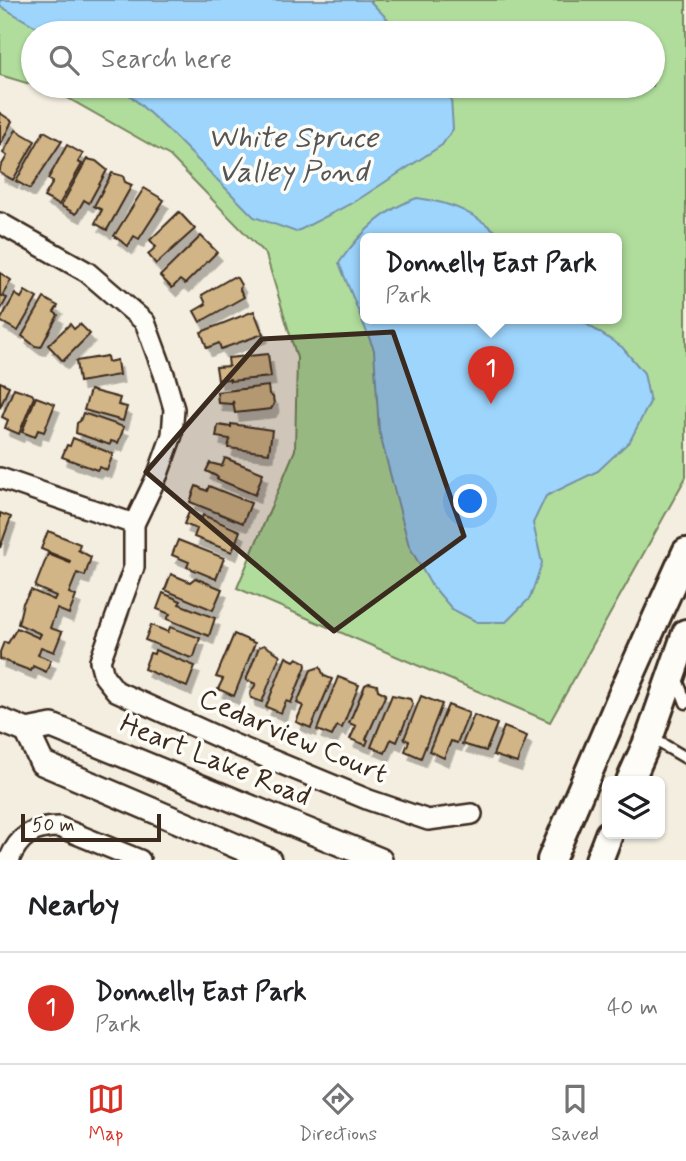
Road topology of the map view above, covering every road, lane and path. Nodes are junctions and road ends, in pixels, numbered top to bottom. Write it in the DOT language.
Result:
graph roads {
  1 [pos="0,223"];
  2 [pos="0,478"];
  3 [pos="134,524"];
  4 [pos="686,552"];
  5 [pos="686,633"];
  6 [pos="673,670"];
  7 [pos="624,690"];
  8 [pos="686,703"];
  9 [pos="0,720"];
  10 [pos="27,731"];
  11 [pos="650,736"];
  12 [pos="686,758"];
  13 [pos="632,776"];
  14 [pos="472,814"];
  15 [pos="607,839"];
  16 [pos="9,860"];
  17 [pos="140,860"];
  18 [pos="267,860"];
  19 [pos="380,860"];
  20 [pos="551,860"];
  21 [pos="599,860"];
  1 -- 3 [label="street"];
  2 -- 3 [label="street"];
  3 -- 14 [label="street, Cedarview Court"];
  4 -- 7 [label="main road"];
  5 -- 6 [label="main road"];
  6 -- 8 [label="lane"];
  6 -- 11 [label="main road"];
  7 -- 11 [label="main road"];
  7 -- 20 [label="main road"];
  9 -- 10 [label="street, Heart Lake Road"];
  10 -- 18 [label="street"];
  10 -- 19 [label="street, Heart Lake Road"];
  11 -- 12 [label="lane"];
  11 -- 13 [label="main road"];
  15 -- 21 [label="main road"];
  16 -- 17 [label="street"];
}
